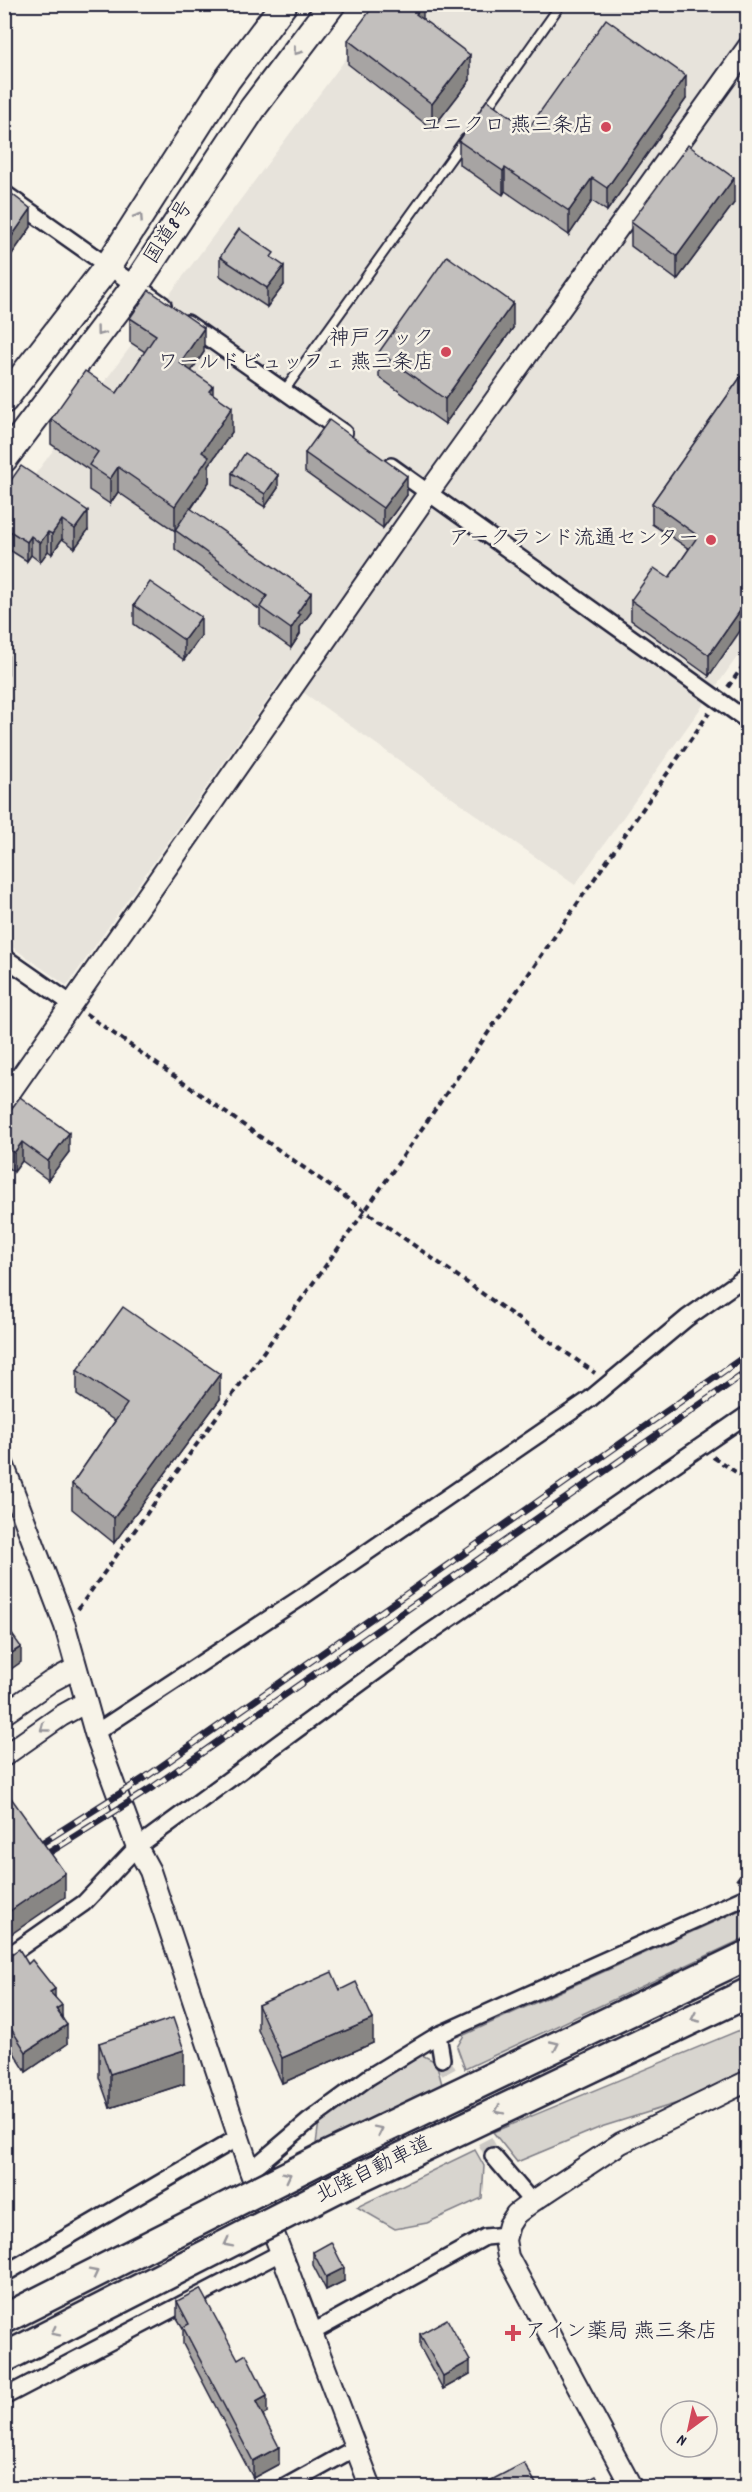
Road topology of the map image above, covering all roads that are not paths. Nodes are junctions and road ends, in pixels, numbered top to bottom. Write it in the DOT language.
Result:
graph roads {
  1 [pos="284,4"];
  2 [pos="332,4"];
  3 [pos="561,4"];
  4 [pos="747,47"];
  5 [pos="478,120"];
  6 [pos="471,130"];
  7 [pos="4,193"];
  8 [pos="108,266"];
  9 [pos="135,286"];
  10 [pos="284,391"];
  11 [pos="4,400"];
  12 [pos="361,445"];
  13 [pos="4,459"];
  14 [pos="381,459"];
  15 [pos="429,492"];
  16 [pos="747,721"];
  17 [pos="4,957"];
  18 [pos="74,1005"];
  19 [pos="4,1101"];
  20 [pos="747,1275"];
  21 [pos="747,1414"];
  22 [pos="4,1466"];
  23 [pos="76,1668"];
  24 [pos="86,1702"];
  25 [pos="4,1714"];
  26 [pos="95,1733"];
  27 [pos="4,1756"];
  28 [pos="138,1847"];
  29 [pos="747,1896"];
  30 [pos="747,1955"];
  31 [pos="4,1959"];
  32 [pos="747,1993"];
  33 [pos="438,2035"];
  34 [pos="442,2059"];
  35 [pos="747,2081"];
  36 [pos="239,2137"];
  37 [pos="493,2156"];
  38 [pos="250,2171"];
  39 [pos="532,2202"];
  40 [pos="506,2235"];
  41 [pos="282,2252"];
  42 [pos="4,2274"];
  43 [pos="4,2319"];
  44 [pos="313,2332"];
  45 [pos="4,2358"];
  46 [pos="4,2397"];
  47 [pos="357,2447"];
  48 [pos="283,2487"];
  49 [pos="371,2487"];
  50 [pos="632,2487"];
  8 -- 1 [label="highway, 国道8号, one-way"];
  2 -- 9 [label="highway, 国道8号, one-way"];
  3 -- 5 [label="lane"];
  4 -- 15 [label="street"];
  6 -- 10 [label="lane"];
  7 -- 8 [label="street"];
  8 -- 9 [label="street"];
  8 -- 11 [label="highway, 国道8号"];
  9 -- 10 [label="street"];
  9 -- 13 [label="highway, 国道8号, one-way"];
  10 -- 12 [label="street"];
  14 -- 15 [label="street"];
  15 -- 16 [label="street"];
  15 -- 18 [label="street"];
  17 -- 18 [label="street"];
  18 -- 19 [label="street"];
  20 -- 26 [label="street"];
  21 -- 28 [label="street"];
  22 -- 23 [label="street"];
  23 -- 24 [label="street"];
  23 -- 25 [label="street"];
  24 -- 26 [label="street"];
  24 -- 27 [label="street, one-way"];
  26 -- 28 [label="street"];
  28 -- 31 [label="street"];
  28 -- 36 [label="street"];
  29 -- 33 [label="street"];
  43 -- 30 [label="highway, 北陸自動車道, one-way, bridge"];
  32 -- 45 [label="highway, 北陸自動車道, one-way, bridge"];
  33 -- 34 [label="street"];
  33 -- 38 [label="street"];
  35 -- 39 [label="street"];
  36 -- 38 [label="street"];
  36 -- 42 [label="street"];
  37 -- 39 [label="street"];
  38 -- 41 [label="street"];
  39 -- 40 [label="street"];
  40 -- 44 [label="street"];
  40 -- 50 [label="street"];
  41 -- 44 [label="street"];
  41 -- 46 [label="street"];
  44 -- 47 [label="street"];
  47 -- 48 [label="street"];
  47 -- 49 [label="street"];
}
